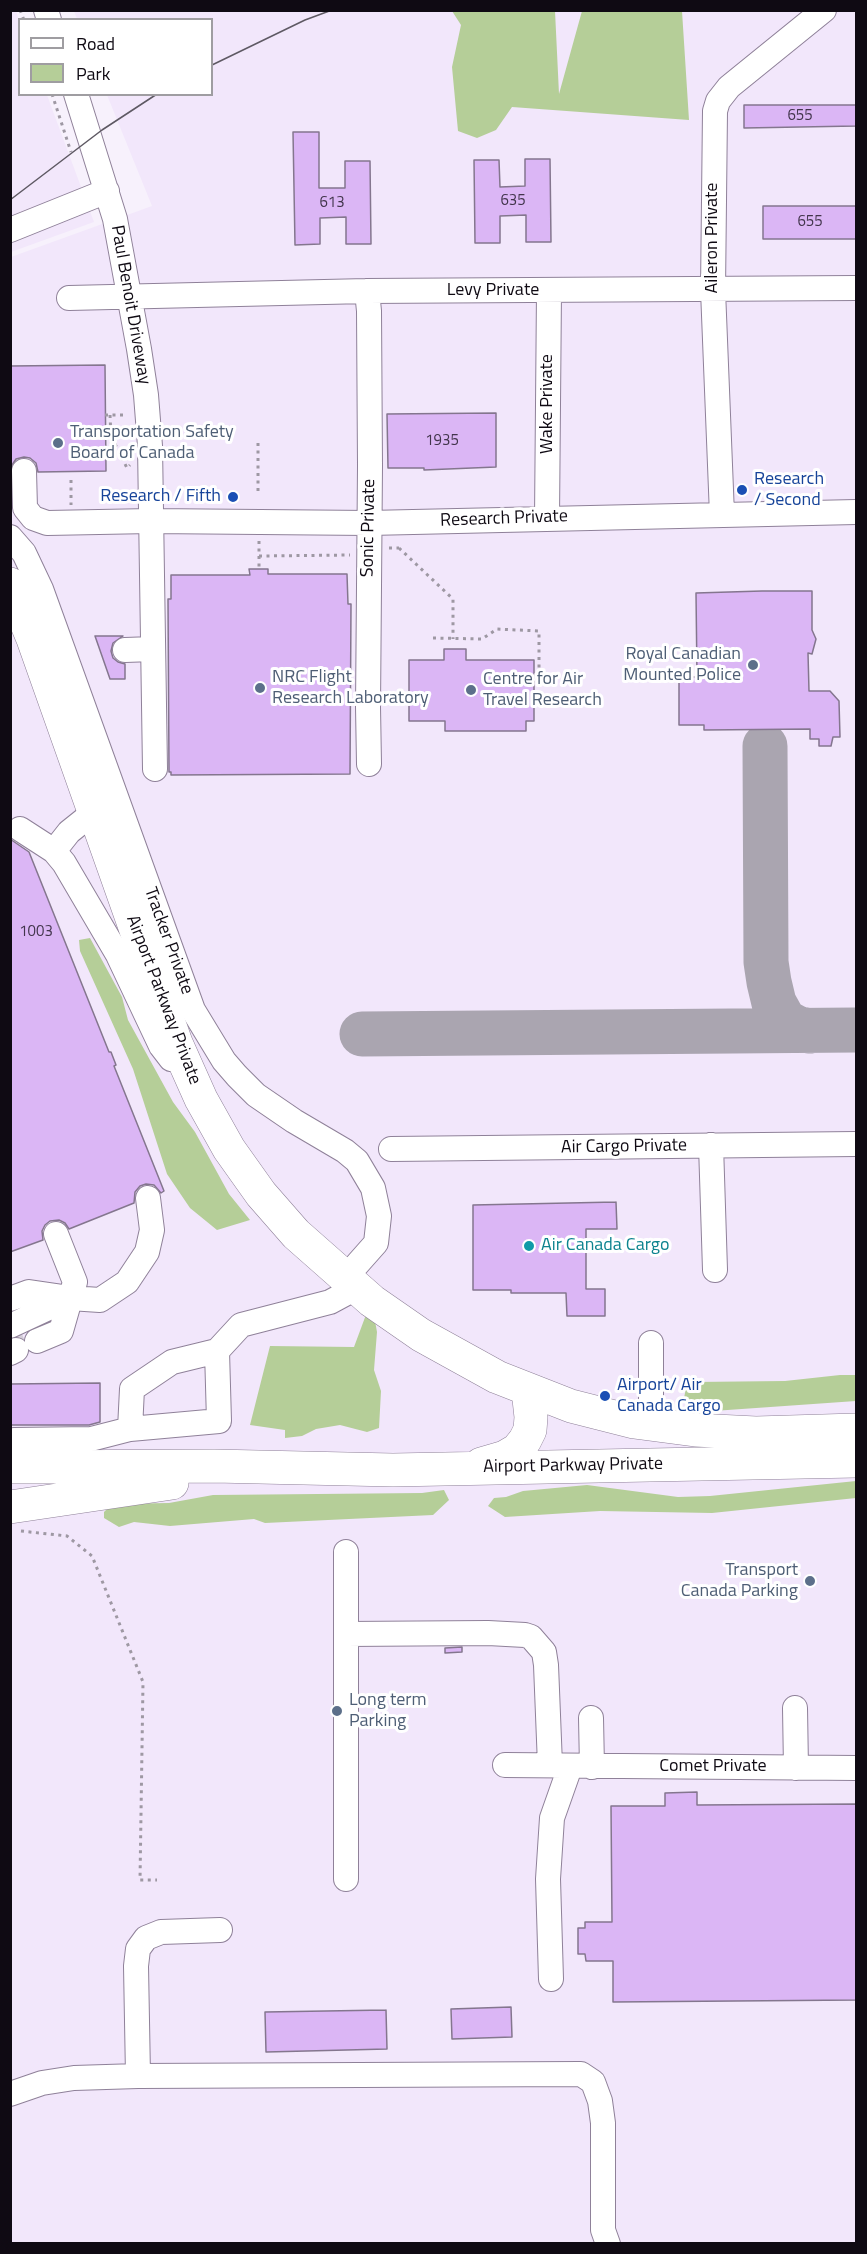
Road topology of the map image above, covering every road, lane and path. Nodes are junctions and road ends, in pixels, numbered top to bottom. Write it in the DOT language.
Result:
graph roads {
  1 [pos="824,10"];
  2 [pos="53,96"];
  3 [pos="77,96"];
  4 [pos="73,157"];
  5 [pos="107,191"];
  6 [pos="11,228"];
  7 [pos="856,288"];
  8 [pos="713,290"];
  9 [pos="367,291"];
  10 [pos="549,291"];
  11 [pos="130,296"];
  12 [pos="69,298"];
  13 [pos="110,415"];
  14 [pos="258,443"];
  15 [pos="150,446"];
  16 [pos="24,471"];
  17 [pos="258,492"];
  18 [pos="856,512"];
  19 [pos="722,515"];
  20 [pos="547,518"];
  21 [pos="152,521"];
  22 [pos="397,522"];
  23 [pos="369,523"];
  24 [pos="10,537"];
  25 [pos="259,538"];
  26 [pos="399,548"];
  27 [pos="369,550"];
  28 [pos="259,556"];
  29 [pos="259,569"];
  30 [pos="10,584"];
  31 [pos="10,603"];
  32 [pos="434,638"];
  33 [pos="33,639"];
  34 [pos="453,639"];
  35 [pos="153,649"];
  36 [pos="125,650"];
  37 [pos="539,687"];
  38 [pos="369,764"];
  39 [pos="155,769"];
  40 [pos="94,812"];
  41 [pos="17,822"];
  42 [pos="48,847"];
  43 [pos="201,1099"];
  44 [pos="856,1144"];
  45 [pos="711,1145"];
  46 [pos="391,1149"];
  47 [pos="148,1198"];
  48 [pos="56,1234"];
  49 [pos="715,1270"];
  50 [pos="350,1283"];
  51 [pos="59,1297"];
  52 [pos="10,1299"];
  53 [pos="10,1312"];
  54 [pos="19,1341"];
  55 [pos="651,1343"];
  56 [pos="217,1351"];
  57 [pos="528,1390"];
  58 [pos="651,1425"];
  59 [pos="130,1429"];
  60 [pos="856,1430"];
  61 [pos="12,1453"];
  62 [pos="856,1461"];
  63 [pos="290,1468"];
  64 [pos="444,1469"];
  65 [pos="10,1507"];
  66 [pos="10,1530"];
  67 [pos="346,1552"];
  68 [pos="346,1634"];
  69 [pos="795,1708"];
  70 [pos="591,1718"];
  71 [pos="505,1765"];
  72 [pos="571,1766"];
  73 [pos="796,1768"];
  74 [pos="856,1768"];
  75 [pos="346,1879"];
  76 [pos="157,1880"];
  77 [pos="220,1930"];
  78 [pos="551,1978"];
  79 [pos="138,2076"];
  80 [pos="10,2094"];
  81 [pos="608,2244"];
  1 -- 8 [label="street, Aileron Private"];
  2 -- 4 [label="path"];
  3 -- 5 [label="street, Paul Benoit Driveway"];
  5 -- 6 [label="street"];
  5 -- 11 [label="street, Paul Benoit Driveway"];
  7 -- 8 [label="street, Levy Private"];
  8 -- 10 [label="street, Levy Private"];
  8 -- 19 [label="street, Aileron Private"];
  9 -- 10 [label="street, Levy Private"];
  9 -- 11 [label="street, Levy Private"];
  9 -- 23 [label="street, Sonic Private"];
  10 -- 20 [label="street, Wake Private"];
  11 -- 12 [label="street, Levy Private"];
  11 -- 15 [label="street, Paul Benoit Driveway"];
  13 -- 15 [label="path"];
  14 -- 17 [label="path"];
  15 -- 21 [label="street, Paul Benoit Driveway"];
  16 -- 21 [label="street, Research Private"];
  18 -- 19 [label="street, Research Private"];
  19 -- 20 [label="street, Research Private"];
  20 -- 22 [label="street, Research Private"];
  21 -- 23 [label="street, Research Private"];
  21 -- 35 [label="street, Paul Benoit Driveway"];
  22 -- 23 [label="street, Research Private"];
  22 -- 26 [label="path"];
  23 -- 27 [label="street, Sonic Private"];
  24 -- 50 [label="street, Tracker Private"];
  25 -- 28 [label="path"];
  26 -- 27 [label="path"];
  26 -- 34 [label="path"];
  27 -- 28 [label="path"];
  27 -- 38 [label="street, Sonic Private"];
  28 -- 29 [label="path"];
  30 -- 33 [label="highway, Airport Parkway Private"];
  31 -- 33 [label="highway, Airport Parkway Private"];
  32 -- 34 [label="path"];
  33 -- 40 [label="highway, Airport Parkway Private"];
  34 -- 37 [label="path"];
  35 -- 36 [label="street"];
  35 -- 39 [label="street, Paul Benoit Driveway"];
  40 -- 42 [label="street"];
  40 -- 43 [label="highway, Airport Parkway Private"];
  41 -- 42 [label="street"];
  42 -- 43 [label="street"];
  43 -- 50 [label="highway, Airport Parkway Private"];
  44 -- 45 [label="street, Air Cargo Private"];
  45 -- 46 [label="street, Air Cargo Private"];
  45 -- 49 [label="street"];
  47 -- 51 [label="street"];
  48 -- 51 [label="street"];
  50 -- 56 [label="street"];
  50 -- 57 [label="highway, Airport Parkway Private"];
  51 -- 52 [label="street"];
  51 -- 53 [label="street"];
  51 -- 54 [label="street"];
  55 -- 58 [label="street"];
  56 -- 59 [label="street"];
  56 -- 59 [label="street"];
  57 -- 58 [label="highway, Airport Parkway Private"];
  57 -- 64 [label="highway"];
  58 -- 60 [label="highway, Airport Parkway Private"];
  59 -- 61 [label="street"];
  61 -- 63 [label="highway, Airport Parkway Private"];
  62 -- 64 [label="highway, Airport Parkway Private"];
  63 -- 64 [label="highway, Airport Parkway Private"];
  63 -- 65 [label="highway, Airport Parkway Private"];
  66 -- 76 [label="path"];
  67 -- 68 [label="street"];
  68 -- 72 [label="street"];
  68 -- 75 [label="street"];
  69 -- 73 [label="street"];
  70 -- 72 [label="street"];
  71 -- 72 [label="street, Comet Private"];
  72 -- 73 [label="street, Comet Private"];
  72 -- 78 [label="street"];
  73 -- 74 [label="street, Comet Private"];
  77 -- 79 [label="street"];
  79 -- 80 [label="street"];
  79 -- 81 [label="street"];
}
